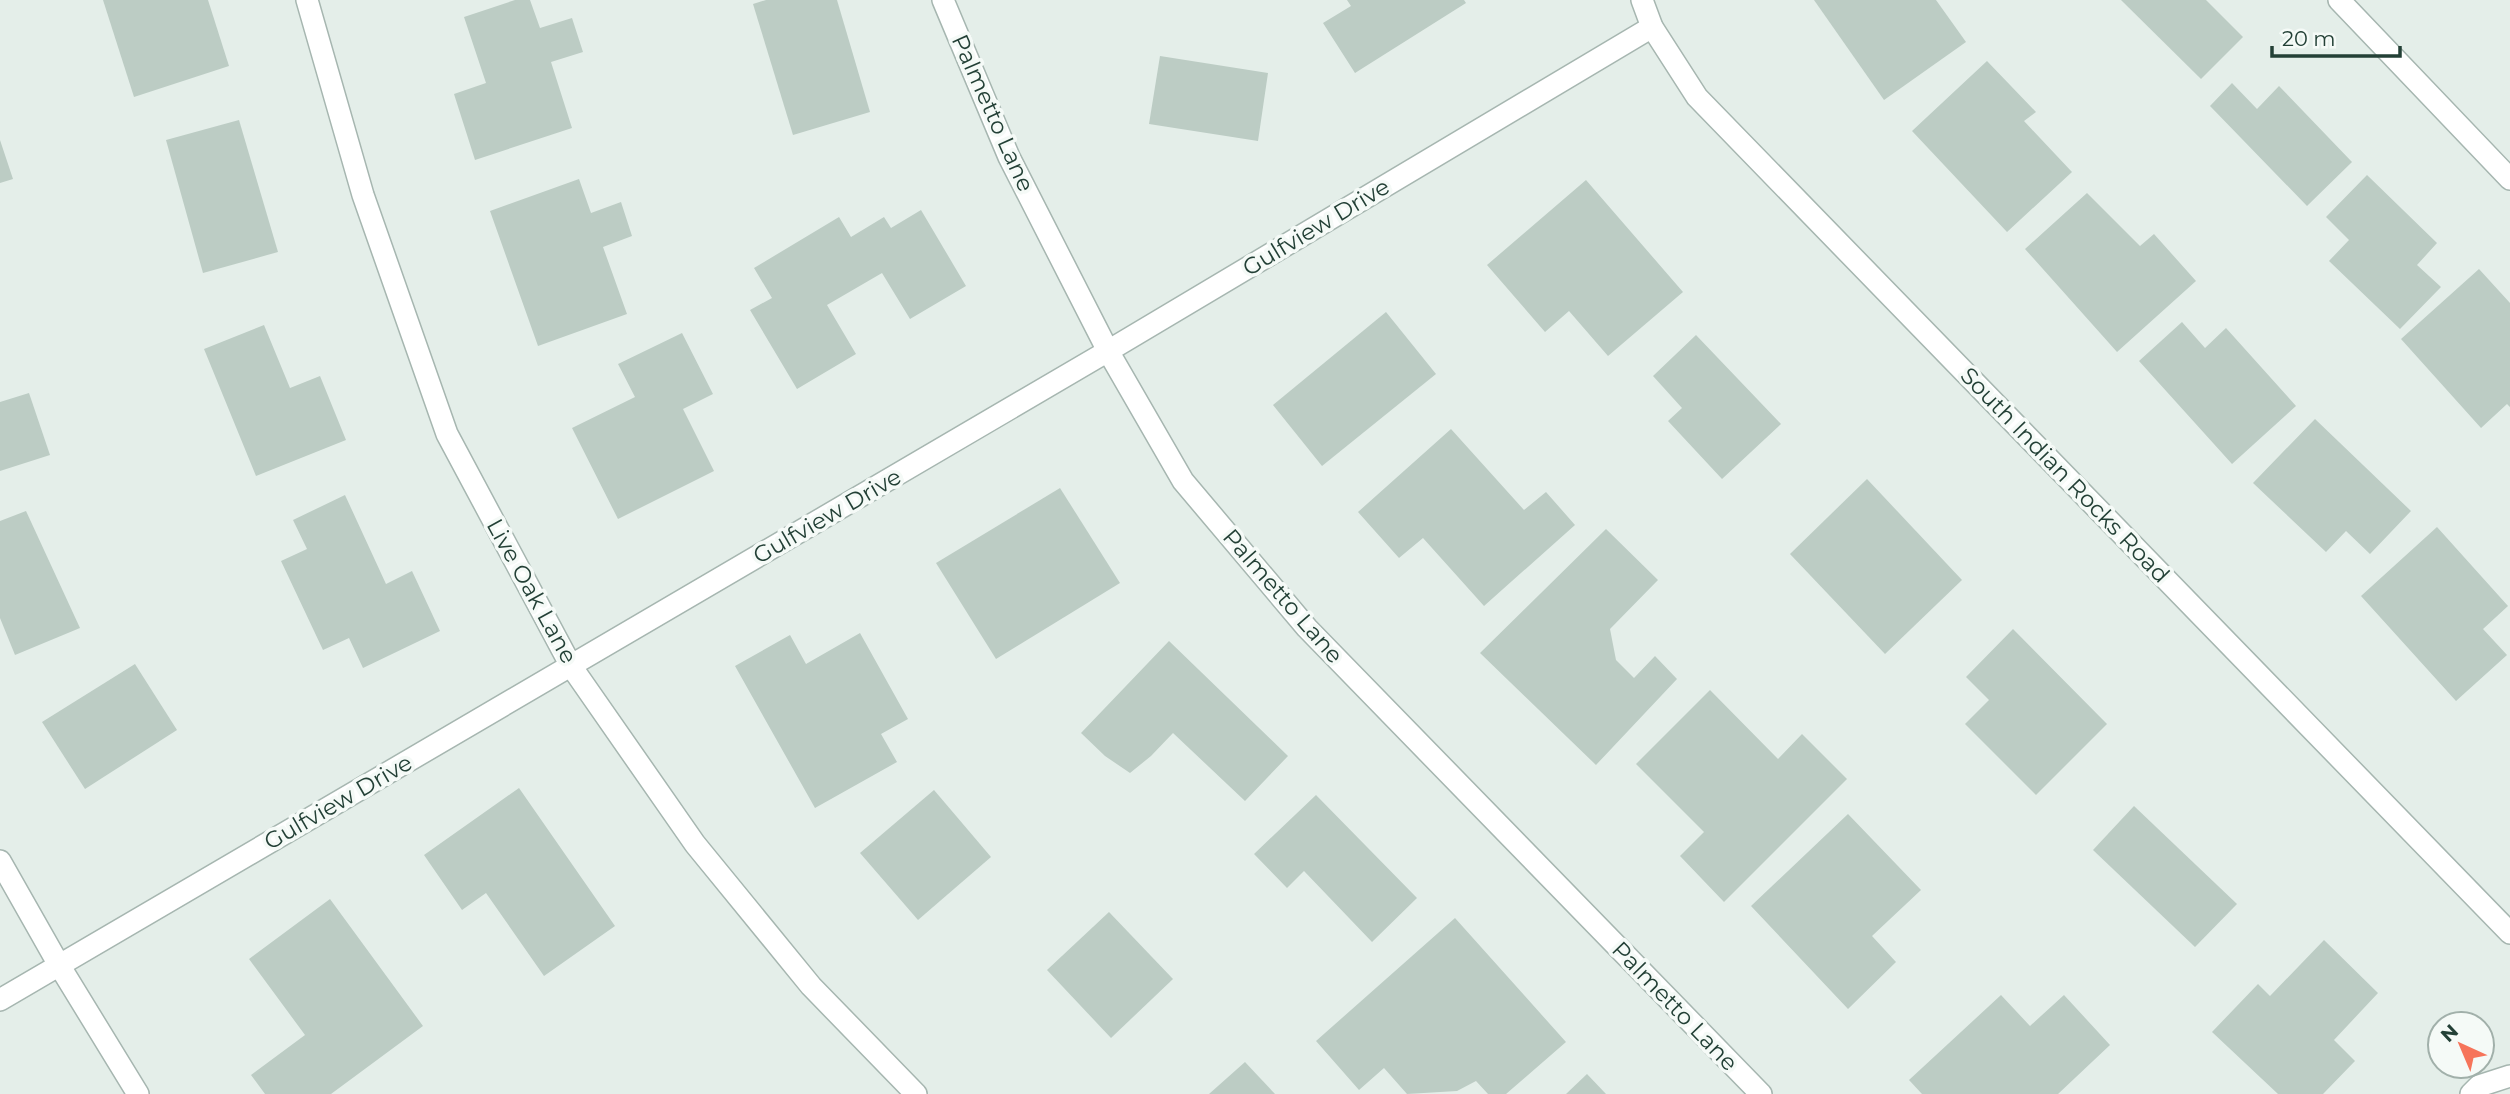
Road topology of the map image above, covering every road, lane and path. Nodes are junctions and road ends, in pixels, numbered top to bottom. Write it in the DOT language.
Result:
graph roads {
  1 [pos="307,0"];
  2 [pos="943,0"];
  3 [pos="1642,0"];
  4 [pos="2339,0"];
  5 [pos="1652,27"];
  6 [pos="2510,179"];
  7 [pos="1108,351"];
  8 [pos="571,666"];
  9 [pos="0,861"];
  10 [pos="2510,933"];
  11 [pos="59,965"];
  12 [pos="0,1000"];
  13 [pos="2510,1076"];
  14 [pos="138,1094"];
  15 [pos="916,1094"];
  16 [pos="1760,1094"];
  17 [pos="2471,1094"];
  1 -- 8 [label="street, Live Oak Lane"];
  2 -- 7 [label="street, Palmetto Lane"];
  3 -- 5 [label="street, South Indian Rocks Road"];
  4 -- 6 [label="street"];
  5 -- 7 [label="street, Gulfview Drive"];
  5 -- 10 [label="street, South Indian Rocks Road"];
  7 -- 8 [label="street, Gulfview Drive"];
  7 -- 16 [label="street, Palmetto Lane"];
  8 -- 11 [label="street, Gulfview Drive"];
  8 -- 15 [label="street, Live Oak Lane"];
  9 -- 11 [label="street"];
  11 -- 12 [label="street, Gulfview Drive"];
  11 -- 14 [label="street"];
  13 -- 17 [label="street"];
}
